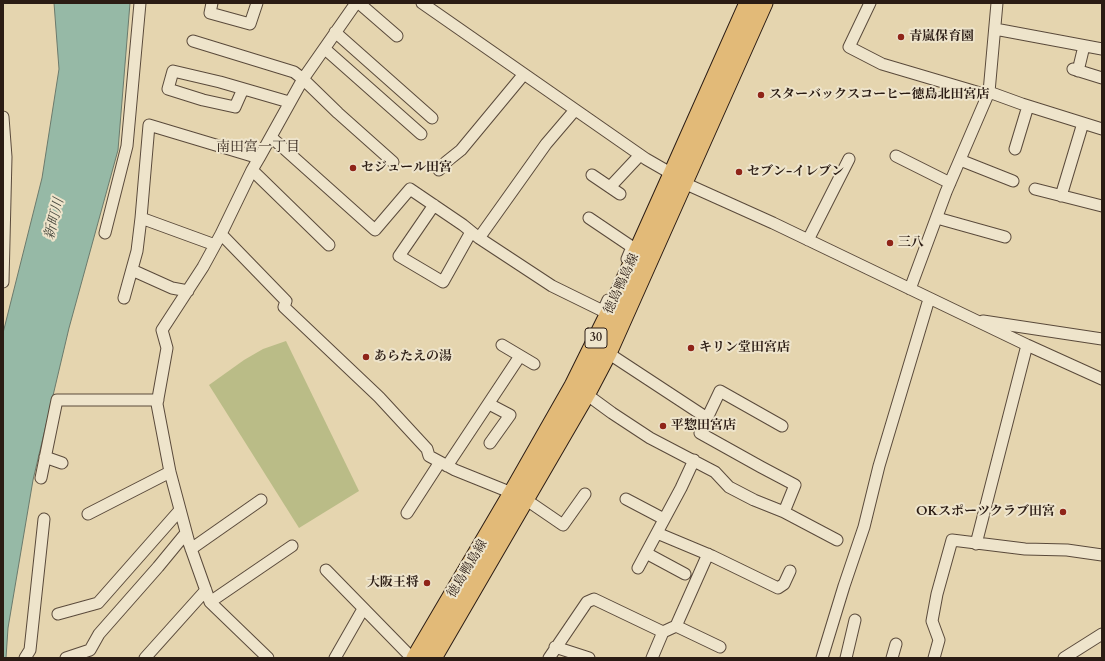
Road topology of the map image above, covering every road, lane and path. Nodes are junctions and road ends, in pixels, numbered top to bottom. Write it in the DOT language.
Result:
graph roads {
  1 [pos="140,3"];
  2 [pos="212,3"];
  3 [pos="258,3"];
  4 [pos="356,3"];
  5 [pos="359,3"];
  6 [pos="422,3"];
  7 [pos="748,3"];
  8 [pos="764,3"];
  9 [pos="870,3"];
  10 [pos="998,3"];
  11 [pos="995,29"];
  12 [pos="336,32"];
  13 [pos="397,36"];
  14 [pos="193,42"];
  15 [pos="1084,46"];
  16 [pos="325,49"];
  17 [pos="1102,49"];
  18 [pos="524,74"];
  19 [pos="1102,78"];
  20 [pos="303,79"];
  21 [pos="242,89"];
  22 [pos="989,92"];
  23 [pos="289,102"];
  24 [pos="1028,106"];
  25 [pos="575,110"];
  26 [pos="3,117"];
  27 [pos="432,118"];
  28 [pos="1083,123"];
  29 [pos="1102,129"];
  30 [pos="421,134"];
  31 [pos="271,137"];
  32 [pos="1015,149"];
  33 [pos="640,155"];
  34 [pos="5,156"];
  35 [pos="896,156"];
  36 [pos="259,158"];
  37 [pos="849,159"];
  38 [pos="960,160"];
  39 [pos="394,162"];
  40 [pos="252,170"];
  41 [pos="439,170"];
  42 [pos="592,175"];
  43 [pos="678,179"];
  44 [pos="1014,180"];
  45 [pos="950,183"];
  46 [pos="610,186"];
  47 [pos="1035,189"];
  48 [pos="620,194"];
  49 [pos="1062,196"];
  50 [pos="434,205"];
  51 [pos="1102,206"];
  52 [pos="141,218"];
  53 [pos="589,218"];
  54 [pos="937,218"];
  55 [pos="105,233"];
  56 [pos="222,234"];
  57 [pos="475,235"];
  58 [pos="1005,238"];
  59 [pos="808,240"];
  60 [pos="215,244"];
  61 [pos="329,245"];
  62 [pos="132,270"];
  63 [pos="3,282"];
  64 [pos="910,290"];
  65 [pos="188,291"];
  66 [pos="124,298"];
  67 [pos="929,299"];
  68 [pos="973,320"];
  69 [pos="1102,339"];
  70 [pos="502,345"];
  71 [pos="1027,346"];
  72 [pos="608,353"];
  73 [pos="520,356"];
  74 [pos="534,364"];
  75 [pos="1102,379"];
  76 [pos="580,389"];
  77 [pos="158,400"];
  78 [pos="489,404"];
  79 [pos="707,418"];
  80 [pos="782,426"];
  81 [pos="490,444"];
  82 [pos="45,457"];
  83 [pos="694,460"];
  84 [pos="62,463"];
  85 [pos="443,464"];
  86 [pos="170,472"];
  87 [pos="41,478"];
  88 [pos="585,494"];
  89 [pos="519,496"];
  90 [pos="626,499"];
  91 [pos="261,500"];
  92 [pos="180,510"];
  93 [pos="784,512"];
  94 [pos="407,513"];
  95 [pos="88,514"];
  96 [pos="44,519"];
  97 [pos="664,519"];
  98 [pos="186,533"];
  99 [pos="657,533"];
  100 [pos="837,540"];
  101 [pos="976,544"];
  102 [pos="292,546"];
  103 [pos="191,549"];
  104 [pos="646,553"];
  105 [pos="708,554"];
  106 [pos="1102,555"];
  107 [pos="638,568"];
  108 [pos="326,570"];
  109 [pos="790,571"];
  110 [pos="685,574"];
  111 [pos="206,590"];
  112 [pos="210,602"];
  113 [pos="363,609"];
  114 [pos="58,614"];
  115 [pos="856,620"];
  116 [pos="676,626"];
  117 [pos="663,632"];
  118 [pos="1102,634"];
  119 [pos="896,644"];
  120 [pos="555,647"];
  121 [pos="720,647"];
  122 [pos="438,656"];
  123 [pos="25,658"];
  124 [pos="66,658"];
  125 [pos="145,658"];
  126 [pos="268,658"];
  127 [pos="335,658"];
  128 [pos="414,658"];
  129 [pos="548,658"];
  130 [pos="589,658"];
  131 [pos="652,658"];
  132 [pos="822,658"];
  133 [pos="846,658"];
  134 [pos="892,658"];
  135 [pos="934,658"];
  136 [pos="1064,658"];
  1 -- 55 [label="street"];
  2 -- 3 [label="street"];
  4 -- 12 [label="street"];
  5 -- 13 [label="street"];
  6 -- 18 [label="street"];
  7 -- 43 [label="main road, 徳島鴨島線 / 30"];
  8 -- 43 [label="main road, 徳島鴨島線 / 30"];
  9 -- 22 [label="street"];
  10 -- 11 [label="street"];
  11 -- 15 [label="street"];
  11 -- 22 [label="street"];
  12 -- 16 [label="street"];
  12 -- 27 [label="street"];
  14 -- 20 [label="street"];
  15 -- 17 [label="street"];
  15 -- 19 [label="street"];
  16 -- 20 [label="street"];
  16 -- 30 [label="street"];
  18 -- 25 [label="street"];
  18 -- 41 [label="street"];
  20 -- 23 [label="street"];
  20 -- 39 [label="street"];
  21 -- 21 [label="street"];
  21 -- 23 [label="street"];
  22 -- 24 [label="street"];
  22 -- 38 [label="street"];
  23 -- 31 [label="street"];
  24 -- 28 [label="street"];
  24 -- 32 [label="street"];
  25 -- 33 [label="street"];
  25 -- 57 [label="street"];
  26 -- 34 [label="street"];
  28 -- 29 [label="street"];
  28 -- 49 [label="street"];
  31 -- 36 [label="street"];
  31 -- 50 [label="street"];
  33 -- 43 [label="street"];
  33 -- 46 [label="street"];
  34 -- 63 [label="street"];
  35 -- 45 [label="street"];
  36 -- 40 [label="street"];
  36 -- 52 [label="street"];
  37 -- 59 [label="street"];
  38 -- 44 [label="street"];
  38 -- 45 [label="street"];
  40 -- 56 [label="street"];
  40 -- 61 [label="street"];
  42 -- 46 [label="street"];
  43 -- 59 [label="street"];
  43 -- 72 [label="main road, 徳島鴨島線 / 30"];
  43 -- 76 [label="main road, 徳島鴨島線 / 30"];
  45 -- 54 [label="street"];
  46 -- 48 [label="street"];
  47 -- 49 [label="street"];
  49 -- 51 [label="street"];
  50 -- 57 [label="street"];
  50 -- 57 [label="street"];
  52 -- 60 [label="street"];
  52 -- 62 [label="street"];
  53 -- 57 [label="street"];
  54 -- 58 [label="street"];
  54 -- 64 [label="street"];
  56 -- 60 [label="street"];
  56 -- 85 [label="street"];
  59 -- 64 [label="street"];
  60 -- 65 [label="street"];
  62 -- 65 [label="street"];
  62 -- 66 [label="street"];
  64 -- 67 [label="street"];
  65 -- 77 [label="street"];
  67 -- 68 [label="street"];
  67 -- 132 [label="street"];
  68 -- 69 [label="street"];
  68 -- 71 [label="street"];
  70 -- 73 [label="street"];
  71 -- 75 [label="street"];
  71 -- 101 [label="street"];
  72 -- 76 [label="main road, 徳島鴨島線 / 30"];
  72 -- 79 [label="street"];
  73 -- 74 [label="street"];
  73 -- 78 [label="street"];
  76 -- 83 [label="street"];
  76 -- 89 [label="main road, 徳島鴨島線 / 30"];
  77 -- 82 [label="street"];
  77 -- 86 [label="street"];
  78 -- 81 [label="street"];
  78 -- 85 [label="street"];
  79 -- 80 [label="street"];
  79 -- 93 [label="street"];
  82 -- 84 [label="street"];
  82 -- 87 [label="street"];
  83 -- 93 [label="street"];
  83 -- 97 [label="street"];
  85 -- 89 [label="street"];
  85 -- 94 [label="street"];
  86 -- 92 [label="street"];
  86 -- 95 [label="street"];
  88 -- 89 [label="street"];
  89 -- 122 [label="main road, 徳島鴨島線 / 30"];
  89 -- 128 [label="main road, 徳島鴨島線 / 30"];
  90 -- 97 [label="street"];
  91 -- 103 [label="street"];
  92 -- 98 [label="street"];
  92 -- 114 [label="street"];
  93 -- 100 [label="street"];
  96 -- 123 [label="street"];
  97 -- 99 [label="street"];
  98 -- 103 [label="street"];
  98 -- 124 [label="street"];
  99 -- 104 [label="street"];
  99 -- 105 [label="street"];
  101 -- 106 [label="street"];
  101 -- 135 [label="street"];
  102 -- 112 [label="street"];
  103 -- 111 [label="street"];
  104 -- 107 [label="street"];
  104 -- 110 [label="street"];
  105 -- 109 [label="street"];
  105 -- 116 [label="street"];
  108 -- 113 [label="street"];
  111 -- 112 [label="street"];
  111 -- 125 [label="street"];
  112 -- 126 [label="street"];
  113 -- 127 [label="street"];
  113 -- 128 [label="street"];
  115 -- 133 [label="street"];
  116 -- 117 [label="street"];
  116 -- 121 [label="street"];
  117 -- 120 [label="street"];
  117 -- 131 [label="street"];
  118 -- 136 [label="street"];
  119 -- 134 [label="street"];
  120 -- 129 [label="street"];
  120 -- 130 [label="street"];
}
